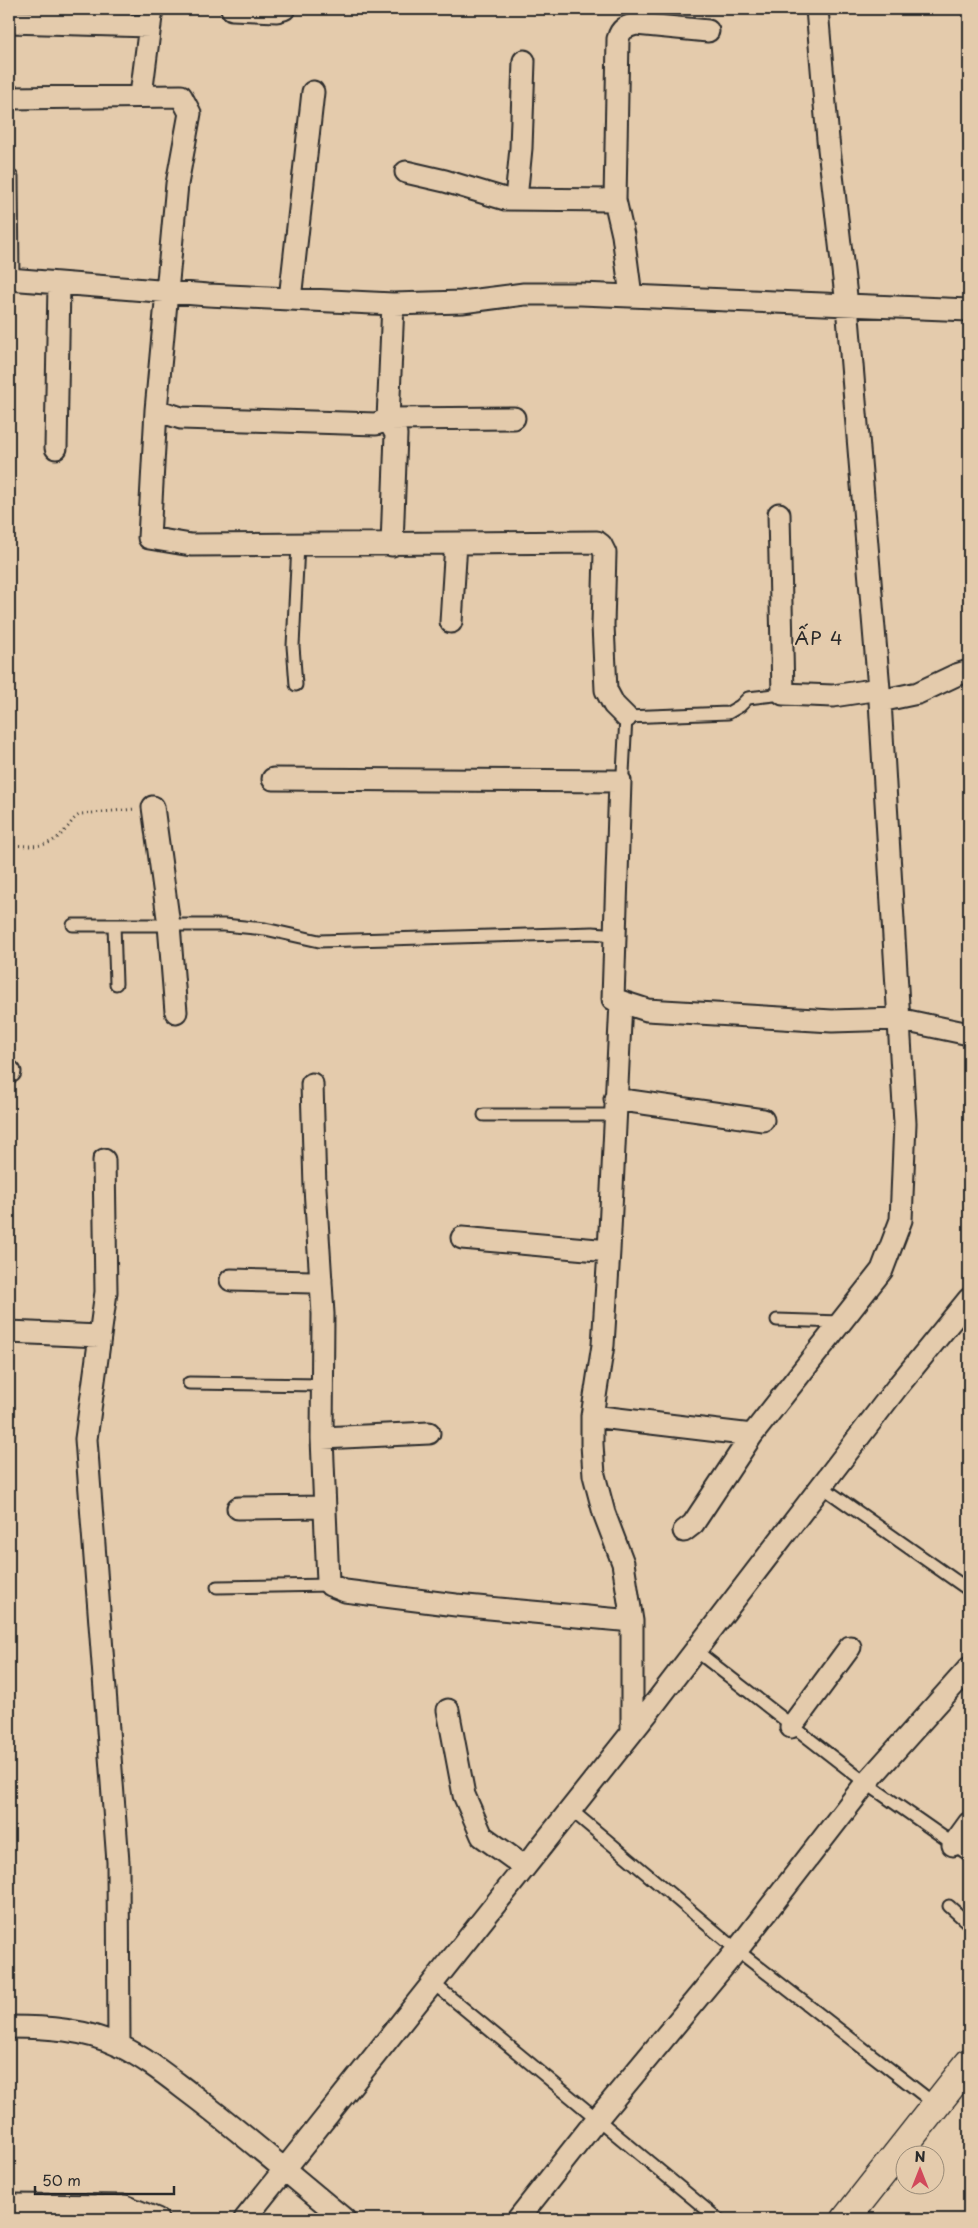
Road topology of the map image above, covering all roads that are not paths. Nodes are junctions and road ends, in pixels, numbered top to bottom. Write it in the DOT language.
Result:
graph roads {
  1 [pos="232,9"];
  2 [pos="284,9"];
  3 [pos="817,9"];
  4 [pos="151,17"];
  5 [pos="9,22"];
  6 [pos="708,30"];
  7 [pos="524,61"];
  8 [pos="313,92"];
  9 [pos="141,95"];
  10 [pos="9,98"];
  11 [pos="406,172"];
  12 [pos="12,177"];
  13 [pos="516,199"];
  14 [pos="615,200"];
  15 [pos="11,280"];
  16 [pos="58,284"];
  17 [pos="169,292"];
  18 [pos="631,296"];
  19 [pos="290,299"];
  20 [pos="392,304"];
  21 [pos="847,305"];
  22 [pos="969,310"];
  23 [pos="156,410"];
  24 [pos="514,418"];
  25 [pos="388,419"];
  26 [pos="56,448"];
  27 [pos="779,514"];
  28 [pos="456,543"];
  29 [pos="298,545"];
  30 [pos="392,545"];
  31 [pos="451,622"];
  32 [pos="969,672"];
  33 [pos="296,685"];
  34 [pos="783,694"];
  35 [pos="879,695"];
  36 [pos="626,717"];
  37 [pos="273,779"];
  38 [pos="620,781"];
  39 [pos="153,807"];
  40 [pos="73,925"];
  41 [pos="114,925"];
  42 [pos="169,925"];
  43 [pos="615,935"];
  44 [pos="116,984"];
  45 [pos="621,1002"];
  46 [pos="176,1012"];
  47 [pos="898,1019"];
  48 [pos="969,1034"];
  49 [pos="312,1084"];
  50 [pos="615,1107"];
  51 [pos="484,1115"];
  52 [pos="763,1120"];
  53 [pos="104,1160"];
  54 [pos="462,1238"];
  55 [pos="609,1251"];
  56 [pos="231,1280"];
  57 [pos="321,1280"];
  58 [pos="969,1299"];
  59 [pos="776,1320"];
  60 [pos="840,1322"];
  61 [pos="9,1332"];
  62 [pos="99,1336"];
  63 [pos="189,1383"];
  64 [pos="322,1385"];
  65 [pos="592,1416"];
  66 [pos="429,1433"];
  67 [pos="752,1435"];
  68 [pos="322,1438"];
  69 [pos="821,1486"];
  70 [pos="325,1507"];
  71 [pos="238,1508"];
  72 [pos="684,1530"];
  73 [pos="330,1585"];
  74 [pos="217,1587"];
  75 [pos="969,1590"];
  76 [pos="632,1621"];
  77 [pos="850,1647"];
  78 [pos="695,1650"];
  79 [pos="969,1668"];
  80 [pos="448,1710"];
  81 [pos="791,1727"];
  82 [pos="632,1732"];
  83 [pos="866,1783"];
  84 [pos="571,1810"];
  85 [pos="969,1823"];
  86 [pos="961,1850"];
  87 [pos="525,1867"];
  88 [pos="949,1906"];
  89 [pos="969,1924"];
  90 [pos="737,1950"];
  91 [pos="434,1983"];
  92 [pos="9,2027"];
  93 [pos="119,2046"];
  94 [pos="969,2063"];
  95 [pos="936,2105"];
  96 [pos="597,2119"];
  97 [pos="285,2170"];
  98 [pos="9,2205"];
  99 [pos="157,2219"];
  100 [pos="245,2219"];
  101 [pos="344,2219"];
  102 [pos="518,2219"];
  103 [pos="718,2219"];
  104 [pos="846,2219"];
  1 -- 2 [label="street"];
  3 -- 21 [label="street"];
  4 -- 5 [label="street"];
  4 -- 9 [label="street"];
  6 -- 14 [label="street"];
  7 -- 13 [label="street"];
  8 -- 19 [label="street"];
  9 -- 10 [label="street"];
  9 -- 17 [label="street"];
  11 -- 13 [label="street"];
  12 -- 15 [label="lane"];
  13 -- 14 [label="street"];
  14 -- 18 [label="street"];
  15 -- 16 [label="street"];
  16 -- 17 [label="street"];
  16 -- 26 [label="street"];
  17 -- 19 [label="street"];
  17 -- 23 [label="street"];
  18 -- 20 [label="street"];
  18 -- 21 [label="street"];
  19 -- 20 [label="street"];
  20 -- 25 [label="street"];
  21 -- 22 [label="street"];
  21 -- 35 [label="street"];
  23 -- 25 [label="street"];
  23 -- 29 [label="street"];
  24 -- 25 [label="street"];
  25 -- 30 [label="street"];
  27 -- 34 [label="street"];
  28 -- 30 [label="street"];
  28 -- 31 [label="street"];
  28 -- 36 [label="street"];
  29 -- 30 [label="street"];
  29 -- 33 [label="lane"];
  32 -- 35 [label="street"];
  34 -- 35 [label="street"];
  34 -- 36 [label="lane"];
  35 -- 47 [label="street"];
  36 -- 38 [label="lane"];
  37 -- 38 [label="street"];
  38 -- 43 [label="street"];
  39 -- 42 [label="street"];
  40 -- 41 [label="lane"];
  41 -- 42 [label="lane"];
  41 -- 44 [label="lane"];
  42 -- 43 [label="lane"];
  42 -- 46 [label="street"];
  43 -- 45 [label="street"];
  45 -- 47 [label="street"];
  45 -- 50 [label="street"];
  47 -- 48 [label="street"];
  47 -- 60 [label="street"];
  49 -- 57 [label="street"];
  50 -- 51 [label="lane"];
  50 -- 52 [label="street"];
  50 -- 55 [label="street"];
  53 -- 62 [label="street"];
  54 -- 55 [label="street"];
  55 -- 65 [label="street"];
  56 -- 57 [label="street"];
  57 -- 64 [label="street"];
  58 -- 69 [label="street"];
  59 -- 60 [label="lane"];
  60 -- 67 [label="street"];
  61 -- 62 [label="street"];
  62 -- 93 [label="street"];
  63 -- 64 [label="lane"];
  64 -- 68 [label="street"];
  65 -- 67 [label="street"];
  65 -- 76 [label="street"];
  66 -- 68 [label="street"];
  67 -- 72 [label="street"];
  68 -- 70 [label="street"];
  69 -- 75 [label="lane"];
  69 -- 78 [label="street"];
  70 -- 71 [label="street"];
  70 -- 73 [label="street"];
  73 -- 74 [label="lane"];
  73 -- 76 [label="street"];
  76 -- 82 [label="street"];
  77 -- 81 [label="street"];
  78 -- 81 [label="lane"];
  78 -- 82 [label="street"];
  79 -- 83 [label="street"];
  80 -- 87 [label="street"];
  81 -- 83 [label="lane"];
  82 -- 84 [label="street"];
  83 -- 86 [label="lane"];
  83 -- 90 [label="street"];
  84 -- 87 [label="street"];
  84 -- 90 [label="lane"];
  85 -- 86 [label="street"];
  87 -- 91 [label="street"];
  88 -- 89 [label="lane"];
  90 -- 95 [label="lane"];
  90 -- 96 [label="street"];
  91 -- 96 [label="lane"];
  91 -- 97 [label="street"];
  92 -- 93 [label="street"];
  93 -- 97 [label="street"];
  94 -- 95 [label="main road"];
  95 -- 104 [label="main road"];
  96 -- 102 [label="street"];
  96 -- 103 [label="lane"];
  97 -- 100 [label="street"];
  97 -- 101 [label="street"];
  98 -- 99 [label="street"];
}
